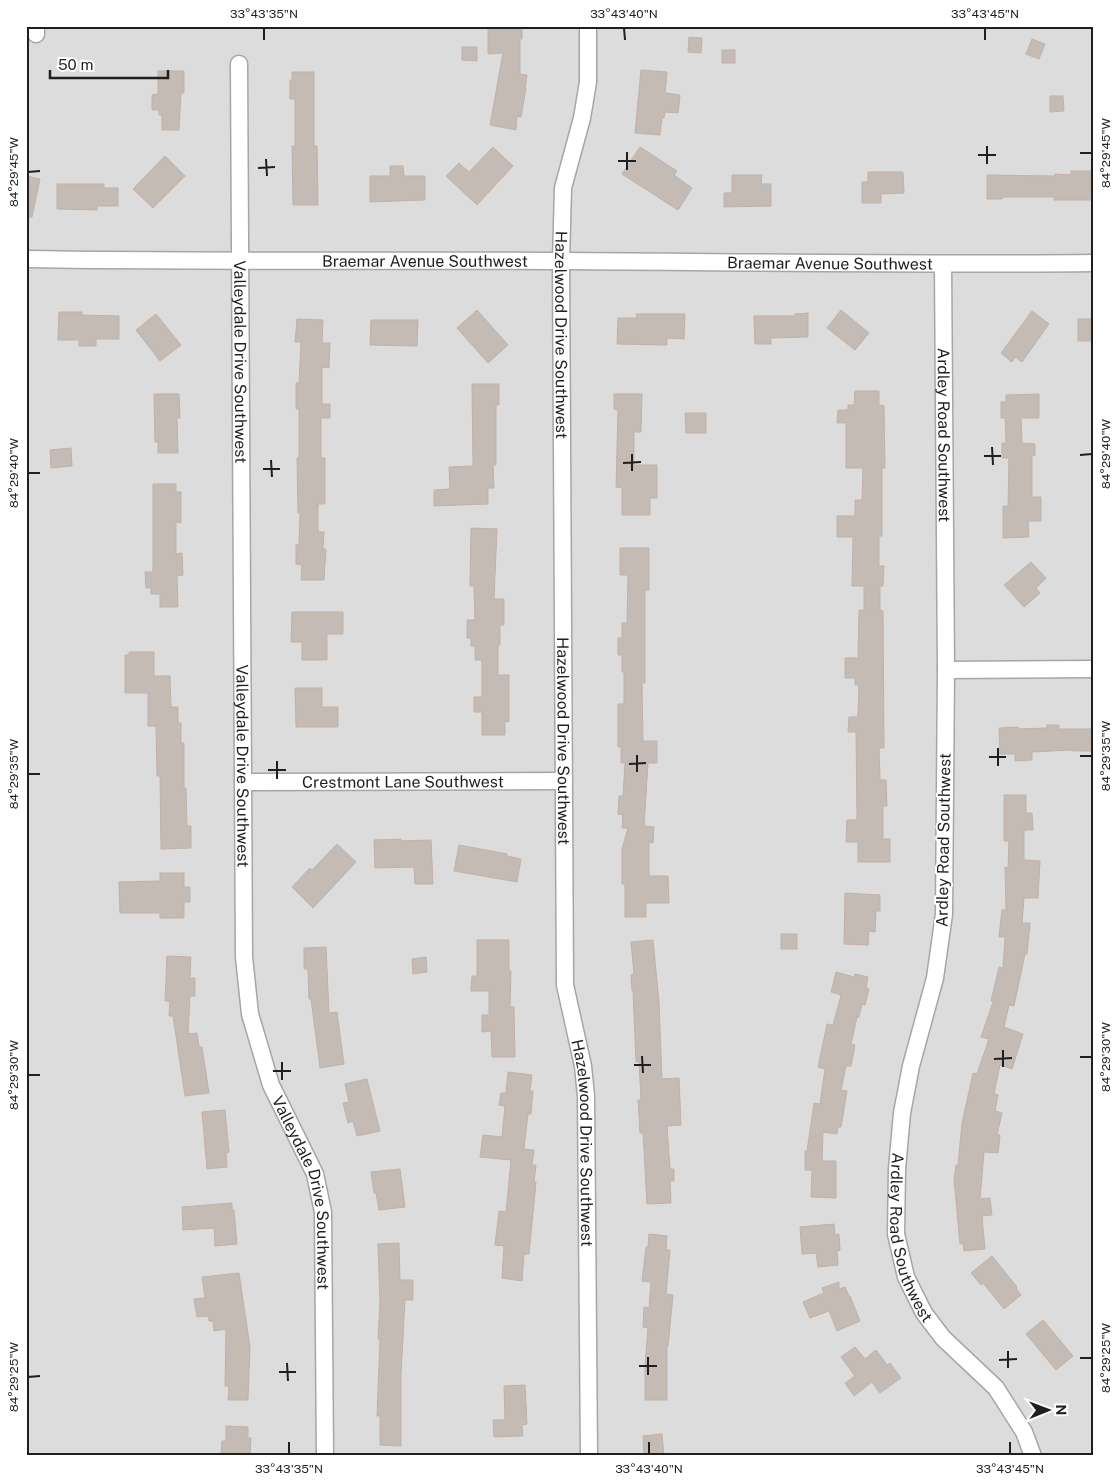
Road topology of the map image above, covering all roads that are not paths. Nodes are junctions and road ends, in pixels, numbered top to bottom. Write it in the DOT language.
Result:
graph roads {
  1 [pos="588,26"];
  2 [pos="239,64"];
  3 [pos="26,259"];
  4 [pos="561,261"];
  5 [pos="240,262"];
  6 [pos="1094,262"];
  7 [pos="943,264"];
  8 [pos="1094,669"];
  9 [pos="946,670"];
  10 [pos="564,781"];
  11 [pos="243,782"];
  12 [pos="325,1456"];
  13 [pos="589,1456"];
  14 [pos="1033,1456"];
  1 -- 4 [label="street, Hazelwood Drive Southwest"];
  2 -- 5 [label="street, Valleydale Drive Southwest"];
  3 -- 5 [label="street, Braemar Avenue Southwest"];
  4 -- 5 [label="street, Braemar Avenue Southwest"];
  4 -- 7 [label="street, Braemar Avenue Southwest"];
  4 -- 10 [label="street, Hazelwood Drive Southwest"];
  5 -- 11 [label="street, Valleydale Drive Southwest"];
  6 -- 7 [label="street, Braemar Avenue Southwest"];
  7 -- 9 [label="street, Ardley Road Southwest"];
  8 -- 9 [label="street"];
  9 -- 14 [label="street, Ardley Road Southwest"];
  10 -- 11 [label="street, Crestmont Lane Southwest"];
  10 -- 13 [label="street, Hazelwood Drive Southwest"];
  11 -- 12 [label="street, Valleydale Drive Southwest"];
}
